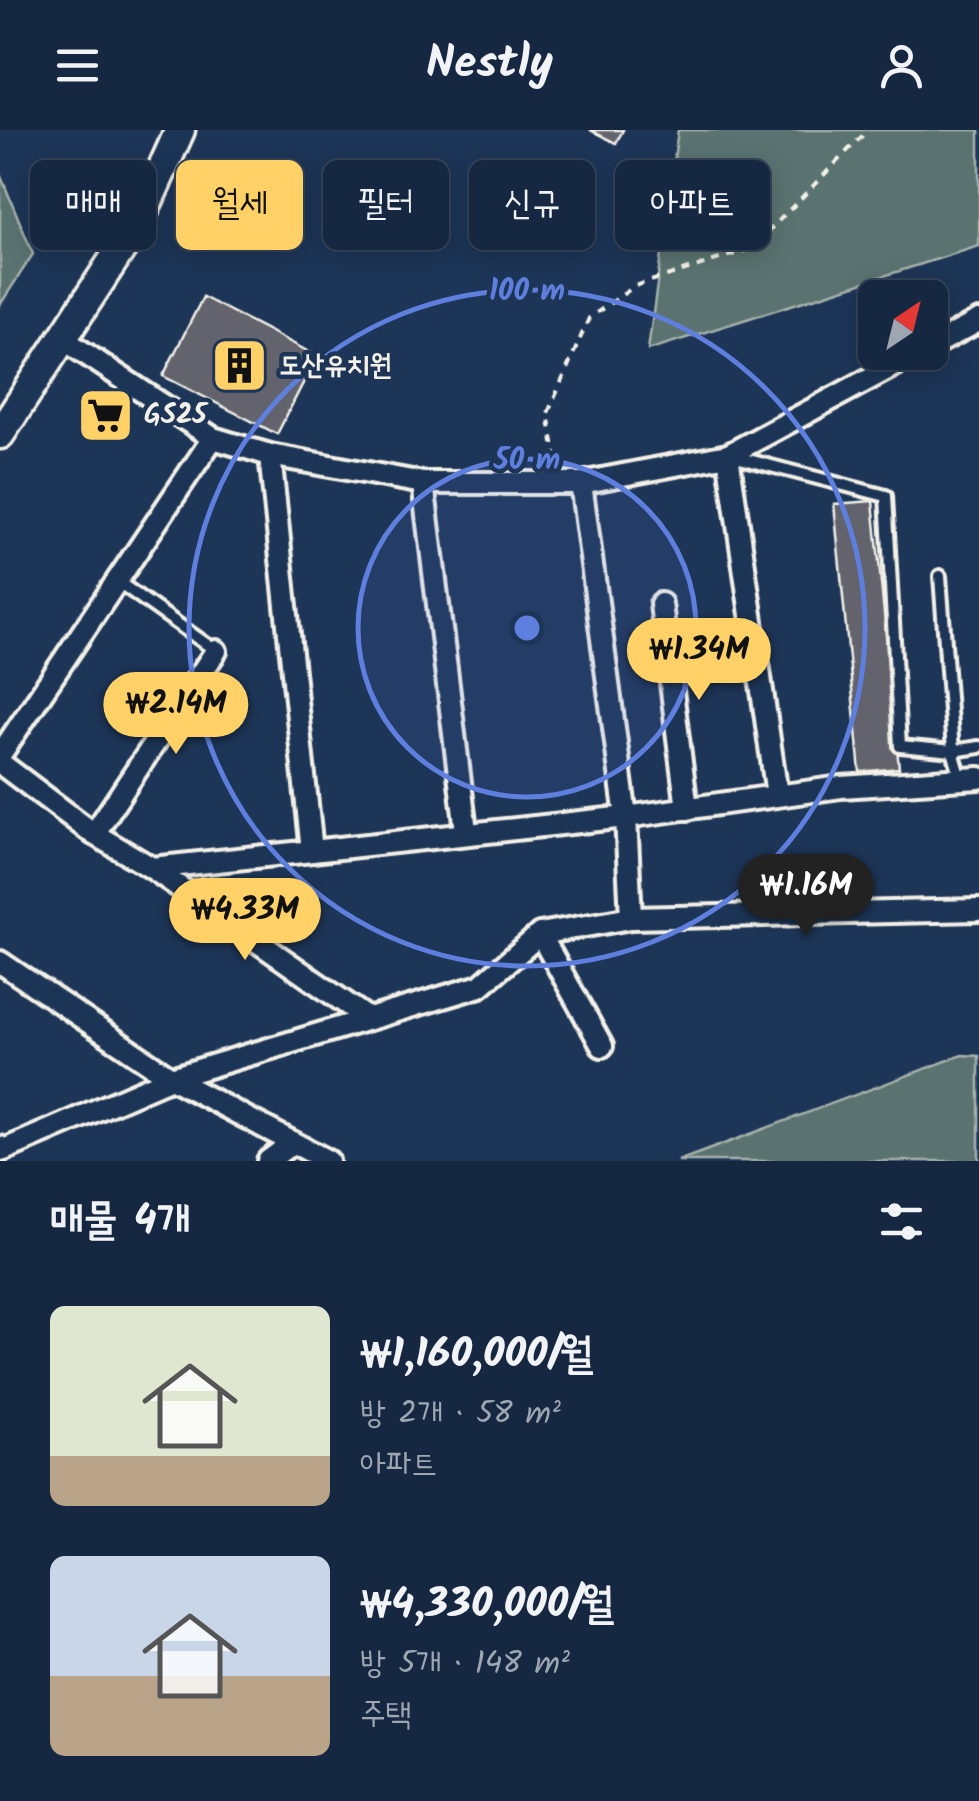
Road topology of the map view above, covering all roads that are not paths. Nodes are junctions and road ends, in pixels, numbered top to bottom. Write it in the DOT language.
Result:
graph roads {
  1 [pos="180,130"];
  2 [pos="979,320"];
  3 [pos="948,337"];
  4 [pos="63,339"];
  5 [pos="886,370"];
  6 [pos="0,434"];
  7 [pos="214,438"];
  8 [pos="270,454"];
  9 [pos="728,455"];
  10 [pos="423,483"];
  11 [pos="571,483"];
  12 [pos="940,576"];
  13 [pos="117,581"];
  14 [pos="661,604"];
  15 [pos="216,651"];
  16 [pos="979,747"];
  17 [pos="953,751"];
  18 [pos="0,754"];
  19 [pos="0,763"];
  20 [pos="970,779"];
  21 [pos="777,795"];
  22 [pos="687,809"];
  23 [pos="626,817"];
  24 [pos="466,831"];
  25 [pos="94,834"];
  26 [pos="312,851"];
  27 [pos="152,868"];
  28 [pos="979,910"];
  29 [pos="631,918"];
  30 [pos="540,934"];
  31 [pos="0,962"];
  32 [pos="367,1018"];
  33 [pos="602,1046"];
  34 [pos="171,1078"];
  35 [pos="291,1144"];
  36 [pos="6,1152"];
  37 [pos="268,1161"];
  38 [pos="328,1161"];
  1 -- 4 [label="street"];
  2 -- 3 [label="street"];
  4 -- 6 [label="street"];
  4 -- 7 [label="street"];
  5 -- 9 [label="street"];
  7 -- 8 [label="street"];
  7 -- 13 [label="street"];
  8 -- 10 [label="street"];
  8 -- 26 [label="street"];
  9 -- 11 [label="street"];
  9 -- 17 [label="lane"];
  9 -- 21 [label="street"];
  10 -- 11 [label="street"];
  10 -- 24 [label="street"];
  11 -- 23 [label="street"];
  12 -- 17 [label="lane"];
  13 -- 15 [label="lane"];
  13 -- 18 [label="street"];
  14 -- 22 [label="street"];
  15 -- 25 [label="street"];
  16 -- 17 [label="lane"];
  17 -- 20 [label="lane"];
  19 -- 25 [label="street"];
  20 -- 21 [label="street"];
  21 -- 22 [label="street"];
  22 -- 23 [label="street"];
  23 -- 24 [label="street"];
  23 -- 29 [label="street"];
  24 -- 26 [label="street"];
  25 -- 27 [label="street"];
  26 -- 27 [label="street"];
  27 -- 32 [label="street"];
  28 -- 29 [label="street"];
  29 -- 30 [label="street"];
  30 -- 32 [label="street"];
  30 -- 33 [label="street"];
  31 -- 34 [label="street"];
  32 -- 34 [label="street"];
  34 -- 35 [label="street"];
  34 -- 36 [label="street"];
  35 -- 37 [label="street"];
  35 -- 38 [label="street"];
}
